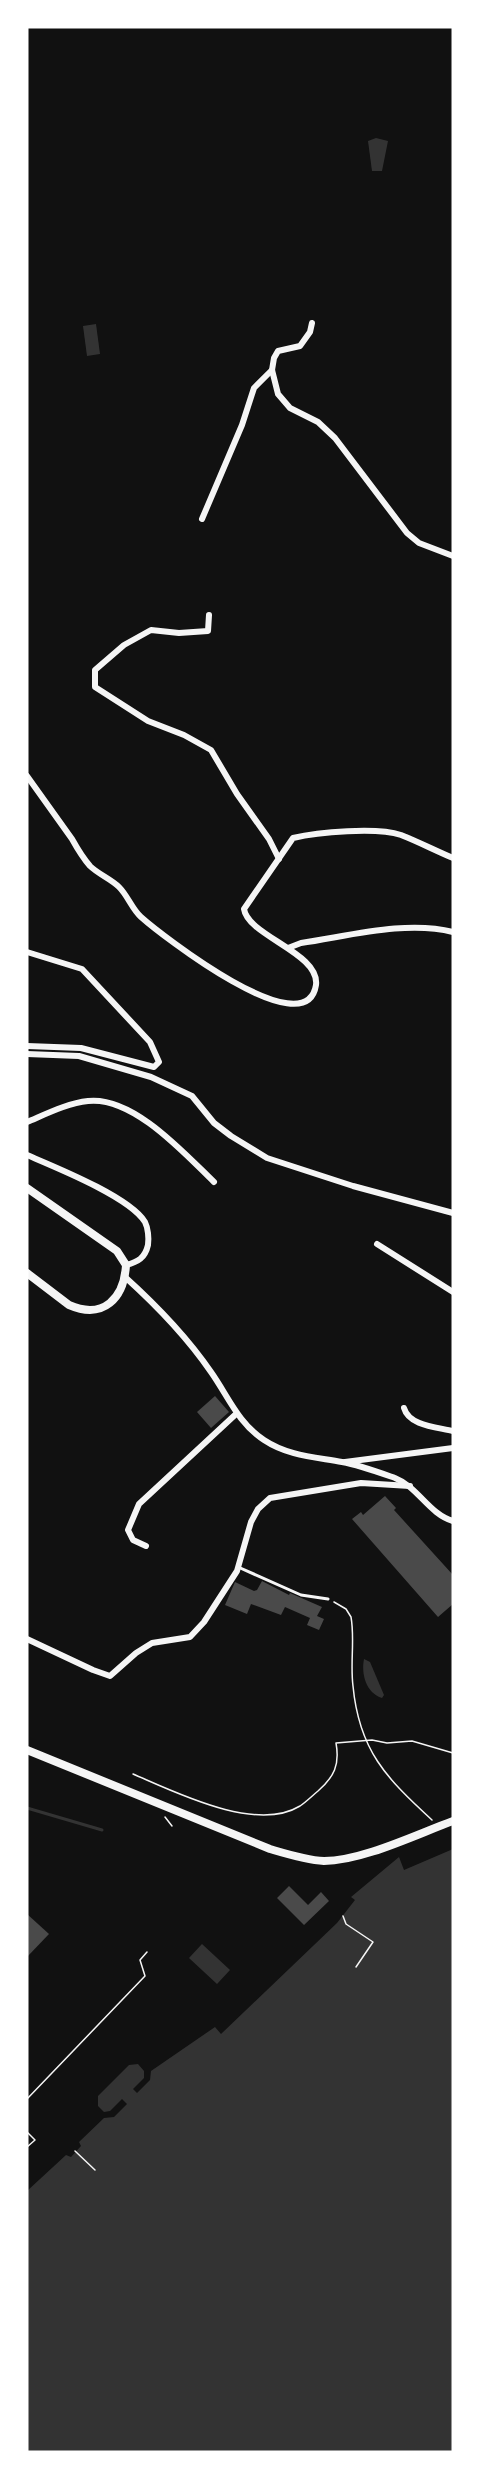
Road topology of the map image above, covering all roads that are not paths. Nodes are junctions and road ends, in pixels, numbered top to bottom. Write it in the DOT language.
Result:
graph roads {
  1 [pos="312,323"];
  2 [pos="272,370"];
  3 [pos="202,519"];
  4 [pos="453,556"];
  5 [pos="209,615"];
  6 [pos="27,776"];
  7 [pos="453,858"];
  8 [pos="279,859"];
  9 [pos="453,932"];
  10 [pos="288,948"];
  11 [pos="27,952"];
  12 [pos="27,1047"];
  13 [pos="27,1054"];
  14 [pos="27,1122"];
  15 [pos="27,1155"];
  16 [pos="214,1182"];
  17 [pos="27,1188"];
  18 [pos="453,1213"];
  19 [pos="377,1244"];
  20 [pos="126,1265"];
  21 [pos="27,1273"];
  22 [pos="125,1277"];
  23 [pos="453,1292"];
  24 [pos="404,1408"];
  25 [pos="236,1414"];
  26 [pos="453,1431"];
  27 [pos="453,1448"];
  28 [pos="345,1462"];
  29 [pos="410,1486"];
  30 [pos="453,1521"];
  31 [pos="146,1546"];
  32 [pos="238,1567"];
  33 [pos="328,1599"];
  34 [pos="27,1639"];
  35 [pos="27,1750"];
  36 [pos="453,1821"];
  1 -- 2 [label="street"];
  2 -- 3 [label="street"];
  2 -- 4 [label="street"];
  5 -- 8 [label="street"];
  6 -- 10 [label="street"];
  7 -- 8 [label="street"];
  8 -- 10 [label="street"];
  9 -- 10 [label="street"];
  11 -- 12 [label="street"];
  13 -- 18 [label="street"];
  14 -- 16 [label="street"];
  15 -- 20 [label="street"];
  17 -- 20 [label="street"];
  19 -- 23 [label="street"];
  20 -- 22 [label="street"];
  21 -- 22 [label="street"];
  22 -- 25 [label="street"];
  24 -- 26 [label="street"];
  25 -- 28 [label="street"];
  25 -- 31 [label="street"];
  27 -- 28 [label="street"];
  28 -- 29 [label="street"];
  29 -- 30 [label="street"];
  29 -- 32 [label="street"];
  32 -- 33 [label="lane"];
  32 -- 34 [label="street"];
  35 -- 36 [label="main road"];
}
